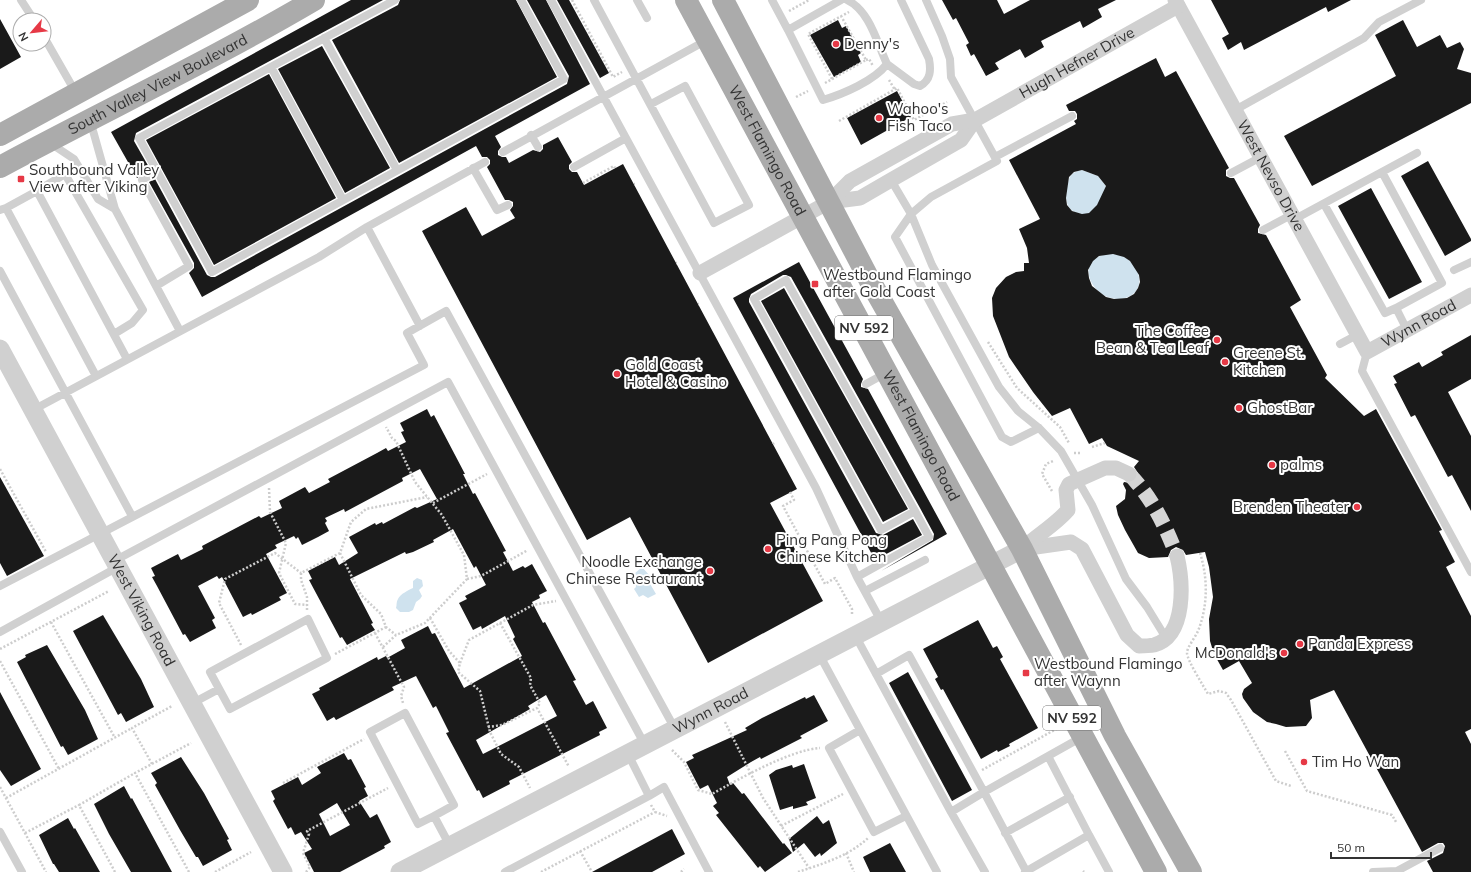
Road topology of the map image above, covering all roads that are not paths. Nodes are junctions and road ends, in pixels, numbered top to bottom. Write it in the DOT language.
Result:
graph roads {
  1 [pos="22,0"];
  2 [pos="248,0"];
  3 [pos="314,0"];
  4 [pos="395,0"];
  5 [pos="521,0"];
  6 [pos="551,0"];
  7 [pos="594,0"];
  8 [pos="637,0"];
  9 [pos="686,0"];
  10 [pos="723,0"];
  11 [pos="772,0"];
  12 [pos="841,0"];
  13 [pos="848,0"];
  14 [pos="901,0"];
  15 [pos="926,0"];
  16 [pos="1421,0"];
  17 [pos="1176,3"];
  18 [pos="29,12"];
  19 [pos="647,18"];
  20 [pos="788,30"];
  21 [pos="324,38"];
  22 [pos="707,40"];
  23 [pos="52,51"];
  24 [pos="886,64"];
  25 [pos="271,67"];
  26 [pos="637,79"];
  27 [pos="76,94"];
  28 [pos="604,97"];
  29 [pos="651,104"];
  30 [pos="1235,110"];
  31 [pos="1072,116"];
  32 [pos="90,119"];
  33 [pos="975,120"];
  34 [pos="0,135"];
  35 [pos="531,135"];
  36 [pos="626,138"];
  37 [pos="48,142"];
  38 [pos="538,148"];
  39 [pos="503,152"];
  40 [pos="1417,153"];
  41 [pos="994,157"];
  42 [pos="1261,157"];
  43 [pos="484,162"];
  44 [pos="574,167"];
  45 [pos="0,168"];
  46 [pos="473,168"];
  47 [pos="397,170"];
  48 [pos="157,171"];
  49 [pos="1382,172"];
  50 [pos="1231,173"];
  51 [pos="891,180"];
  52 [pos="37,191"];
  53 [pos="343,200"];
  54 [pos="829,202"];
  55 [pos="1324,204"];
  56 [pos="508,205"];
  57 [pos="3,209"];
  58 [pos="115,209"];
  59 [pos="911,214"];
  60 [pos="804,216"];
  61 [pos="1294,216"];
  62 [pos="367,227"];
  63 [pos="1263,230"];
  64 [pos="1471,262"];
  65 [pos="1454,270"];
  66 [pos="0,271"];
  67 [pos="700,273"];
  68 [pos="156,286"];
  69 [pos="1471,295"];
  70 [pos="1396,308"];
  71 [pos="420,326"];
  72 [pos="1407,330"];
  73 [pos="180,331"];
  74 [pos="114,334"];
  75 [pos="1357,335"];
  76 [pos="1340,344"];
  77 [pos="0,349"];
  78 [pos="1366,352"];
  79 [pos="127,359"];
  80 [pos="888,372"];
  81 [pos="96,376"];
  82 [pos="866,384"];
  83 [pos="65,392"];
  84 [pos="33,410"];
  85 [pos="1039,428"];
  86 [pos="1129,474"];
  87 [pos="1077,479"];
  88 [pos="915,511"];
  89 [pos="132,516"];
  90 [pos="99,533"];
  91 [pos="1022,549"];
  92 [pos="1177,556"];
  93 [pos="925,560"];
  94 [pos="116,564"];
  95 [pos="990,564"];
  96 [pos="1471,572"];
  97 [pos="857,577"];
  98 [pos="0,586"];
  99 [pos="865,591"];
  100 [pos="881,621"];
  101 [pos="0,632"];
  102 [pos="855,635"];
  103 [pos="1166,638"];
  104 [pos="819,654"];
  105 [pos="876,674"];
  106 [pos="219,689"];
  107 [pos="192,704"];
  108 [pos="675,730"];
  109 [pos="860,730"];
  110 [pos="1082,737"];
  111 [pos="645,745"];
  112 [pos="628,754"];
  113 [pos="1048,756"];
  114 [pos="984,792"];
  115 [pos="648,797"];
  116 [pos="1070,797"];
  117 [pos="951,812"];
  118 [pos="434,816"];
  119 [pos="906,816"];
  120 [pos="0,832"];
  121 [pos="1005,833"];
  122 [pos="1089,835"];
  123 [pos="1136,836"];
  124 [pos="450,846"];
  125 [pos="1440,848"];
  126 [pos="22,872"];
  127 [pos="283,872"];
  128 [pos="400,872"];
  129 [pos="505,872"];
  130 [pos="709,872"];
  131 [pos="937,872"];
  132 [pos="985,872"];
  133 [pos="1026,872"];
  134 [pos="1109,872"];
  135 [pos="1156,872"];
  136 [pos="1174,872"];
  137 [pos="1191,872"];
  138 [pos="1373,872"];
  1 -- 18 [label="lane"];
  2 -- 27 [label="main road, South Valley View Boulevard"];
  3 -- 32 [label="main road, South Valley View Boulevard"];
  4 -- 21 [label="lane"];
  5 -- 47 [label="lane"];
  6 -- 28 [label="lane"];
  7 -- 26 [label="lane"];
  8 -- 19 [label="lane"];
  9 -- 22 [label="main road, West Flamingo Road / NV 592"];
  10 -- 54 [label="main road, West Flamingo Road / NV 592"];
  11 -- 20 [label="lane"];
  12 -- 20 [label="lane"];
  13 -- 24 [label="lane"];
  14 -- 24 [label="lane"];
  15 -- 33 [label="lane"];
  16 -- 30 [label="lane"];
  17 -- 30 [label="street, West Nevso Drive"];
  17 -- 33 [label="street, Hugh Hefner Drive"];
  20 -- 24 [label="lane"];
  21 -- 25 [label="lane"];
  21 -- 47 [label="lane"];
  22 -- 26 [label="lane"];
  22 -- 60 [label="main road, West Flamingo Road / NV 592"];
  23 -- 27 [label="lane"];
  25 -- 48 [label="lane"];
  25 -- 53 [label="lane"];
  26 -- 28 [label="lane"];
  26 -- 29 [label="lane"];
  27 -- 32 [label="main road"];
  27 -- 34 [label="main road, South Valley View Boulevard"];
  28 -- 35 [label="lane"];
  28 -- 36 [label="lane"];
  29 -- 29 [label="lane"];
  30 -- 42 [label="street, West Nevso Drive"];
  31 -- 41 [label="lane"];
  32 -- 37 [label="main road, South Valley View Boulevard"];
  32 -- 58 [label="lane"];
  33 -- 41 [label="lane"];
  33 -- 51 [label="street, Hugh Hefner Drive"];
  33 -- 54 [label="street, Hugh Hefner Drive"];
  35 -- 38 [label="lane"];
  35 -- 39 [label="lane"];
  36 -- 44 [label="lane"];
  36 -- 67 [label="lane"];
  37 -- 45 [label="main road, South Valley View Boulevard"];
  37 -- 58 [label="lane"];
  40 -- 49 [label="lane"];
  41 -- 59 [label="lane"];
  42 -- 50 [label="lane"];
  42 -- 61 [label="street, West Nevso Drive"];
  43 -- 46 [label="lane"];
  46 -- 56 [label="lane"];
  46 -- 62 [label="lane"];
  47 -- 53 [label="lane"];
  48 -- 53 [label="lane"];
  48 -- 68 [label="lane"];
  49 -- 55 [label="lane"];
  49 -- 70 [label="lane"];
  51 -- 54 [label="street, Hugh Hefner Drive"];
  51 -- 59 [label="lane"];
  52 -- 57 [label="lane"];
  52 -- 74 [label="lane"];
  52 -- 74 [label="lane"];
  54 -- 60 [label="street, Hugh Hefner Drive"];
  54 -- 91 [label="main road, West Flamingo Road / NV 592"];
  55 -- 61 [label="lane"];
  55 -- 70 [label="lane"];
  57 -- 81 [label="lane"];
  58 -- 68 [label="lane"];
  59 -- 85 [label="lane"];
  59 -- 85 [label="lane"];
  60 -- 67 [label="street, Hugh Hefner Drive"];
  60 -- 80 [label="main road, West Flamingo Road / NV 592"];
  61 -- 63 [label="lane"];
  61 -- 75 [label="street, West Nevso Drive"];
  62 -- 71 [label="lane"];
  62 -- 73 [label="lane"];
  64 -- 65 [label="lane"];
  66 -- 83 [label="lane"];
  67 -- 97 [label="lane"];
  68 -- 73 [label="lane"];
  69 -- 72 [label="street, Wynn Road"];
  70 -- 72 [label="lane"];
  71 -- 89 [label="lane"];
  71 -- 108 [label="lane"];
  72 -- 78 [label="street, Wynn Road"];
  73 -- 79 [label="lane"];
  74 -- 79 [label="lane"];
  75 -- 76 [label="lane"];
  75 -- 78 [label="street, West Nevso Drive"];
  77 -- 84 [label="street, West Viking Road"];
  78 -- 96 [label="lane"];
  79 -- 81 [label="lane"];
  80 -- 82 [label="lane"];
  80 -- 95 [label="main road, West Flamingo Road / NV 592"];
  81 -- 83 [label="lane"];
  83 -- 84 [label="lane"];
  83 -- 89 [label="lane"];
  84 -- 90 [label="street, West Viking Road"];
  85 -- 87 [label="lane"];
  86 -- 87 [label="street"];
  87 -- 91 [label="street"];
  87 -- 103 [label="lane"];
  88 -- 88 [label="lane"];
  88 -- 97 [label="lane"];
  89 -- 90 [label="lane"];
  90 -- 94 [label="street, West Viking Road"];
  90 -- 98 [label="lane"];
  91 -- 95 [label="street, Wynn Road"];
  91 -- 103 [label="street"];
  91 -- 137 [label="main road, West Flamingo Road / NV 592"];
  92 -- 103 [label="street"];
  93 -- 99 [label="lane"];
  94 -- 101 [label="lane"];
  94 -- 107 [label="street, West Viking Road"];
  94 -- 111 [label="lane"];
  95 -- 100 [label="street, Wynn Road"];
  95 -- 110 [label="main road, West Flamingo Road / NV 592"];
  97 -- 99 [label="lane"];
  99 -- 100 [label="lane"];
  100 -- 102 [label="street, Wynn Road"];
  102 -- 104 [label="street, Wynn Road"];
  102 -- 105 [label="lane"];
  104 -- 108 [label="street, Wynn Road"];
  104 -- 109 [label="lane"];
  105 -- 114 [label="lane"];
  105 -- 117 [label="lane"];
  106 -- 106 [label="lane"];
  106 -- 107 [label="lane"];
  107 -- 127 [label="street, West Viking Road"];
  108 -- 111 [label="street, Wynn Road"];
  109 -- 119 [label="lane"];
  109 -- 119 [label="lane"];
  110 -- 113 [label="lane"];
  110 -- 123 [label="main road, West Flamingo Road / NV 592"];
  111 -- 112 [label="street, Wynn Road"];
  112 -- 115 [label="lane"];
  112 -- 124 [label="street, Wynn Road"];
  113 -- 114 [label="lane"];
  113 -- 116 [label="lane"];
  114 -- 117 [label="lane"];
  114 -- 121 [label="lane"];
  115 -- 129 [label="lane"];
  115 -- 130 [label="lane"];
  116 -- 121 [label="lane"];
  116 -- 122 [label="lane"];
  117 -- 132 [label="lane"];
  118 -- 118 [label="lane"];
  118 -- 124 [label="lane"];
  119 -- 131 [label="lane"];
  120 -- 126 [label="lane"];
  121 -- 133 [label="lane"];
  122 -- 133 [label="lane"];
  122 -- 134 [label="lane"];
  123 -- 135 [label="main road, West Flamingo Road / NV 592"];
  123 -- 136 [label="main road"];
  124 -- 128 [label="street, Wynn Road"];
  125 -- 138 [label="lane"];
}
